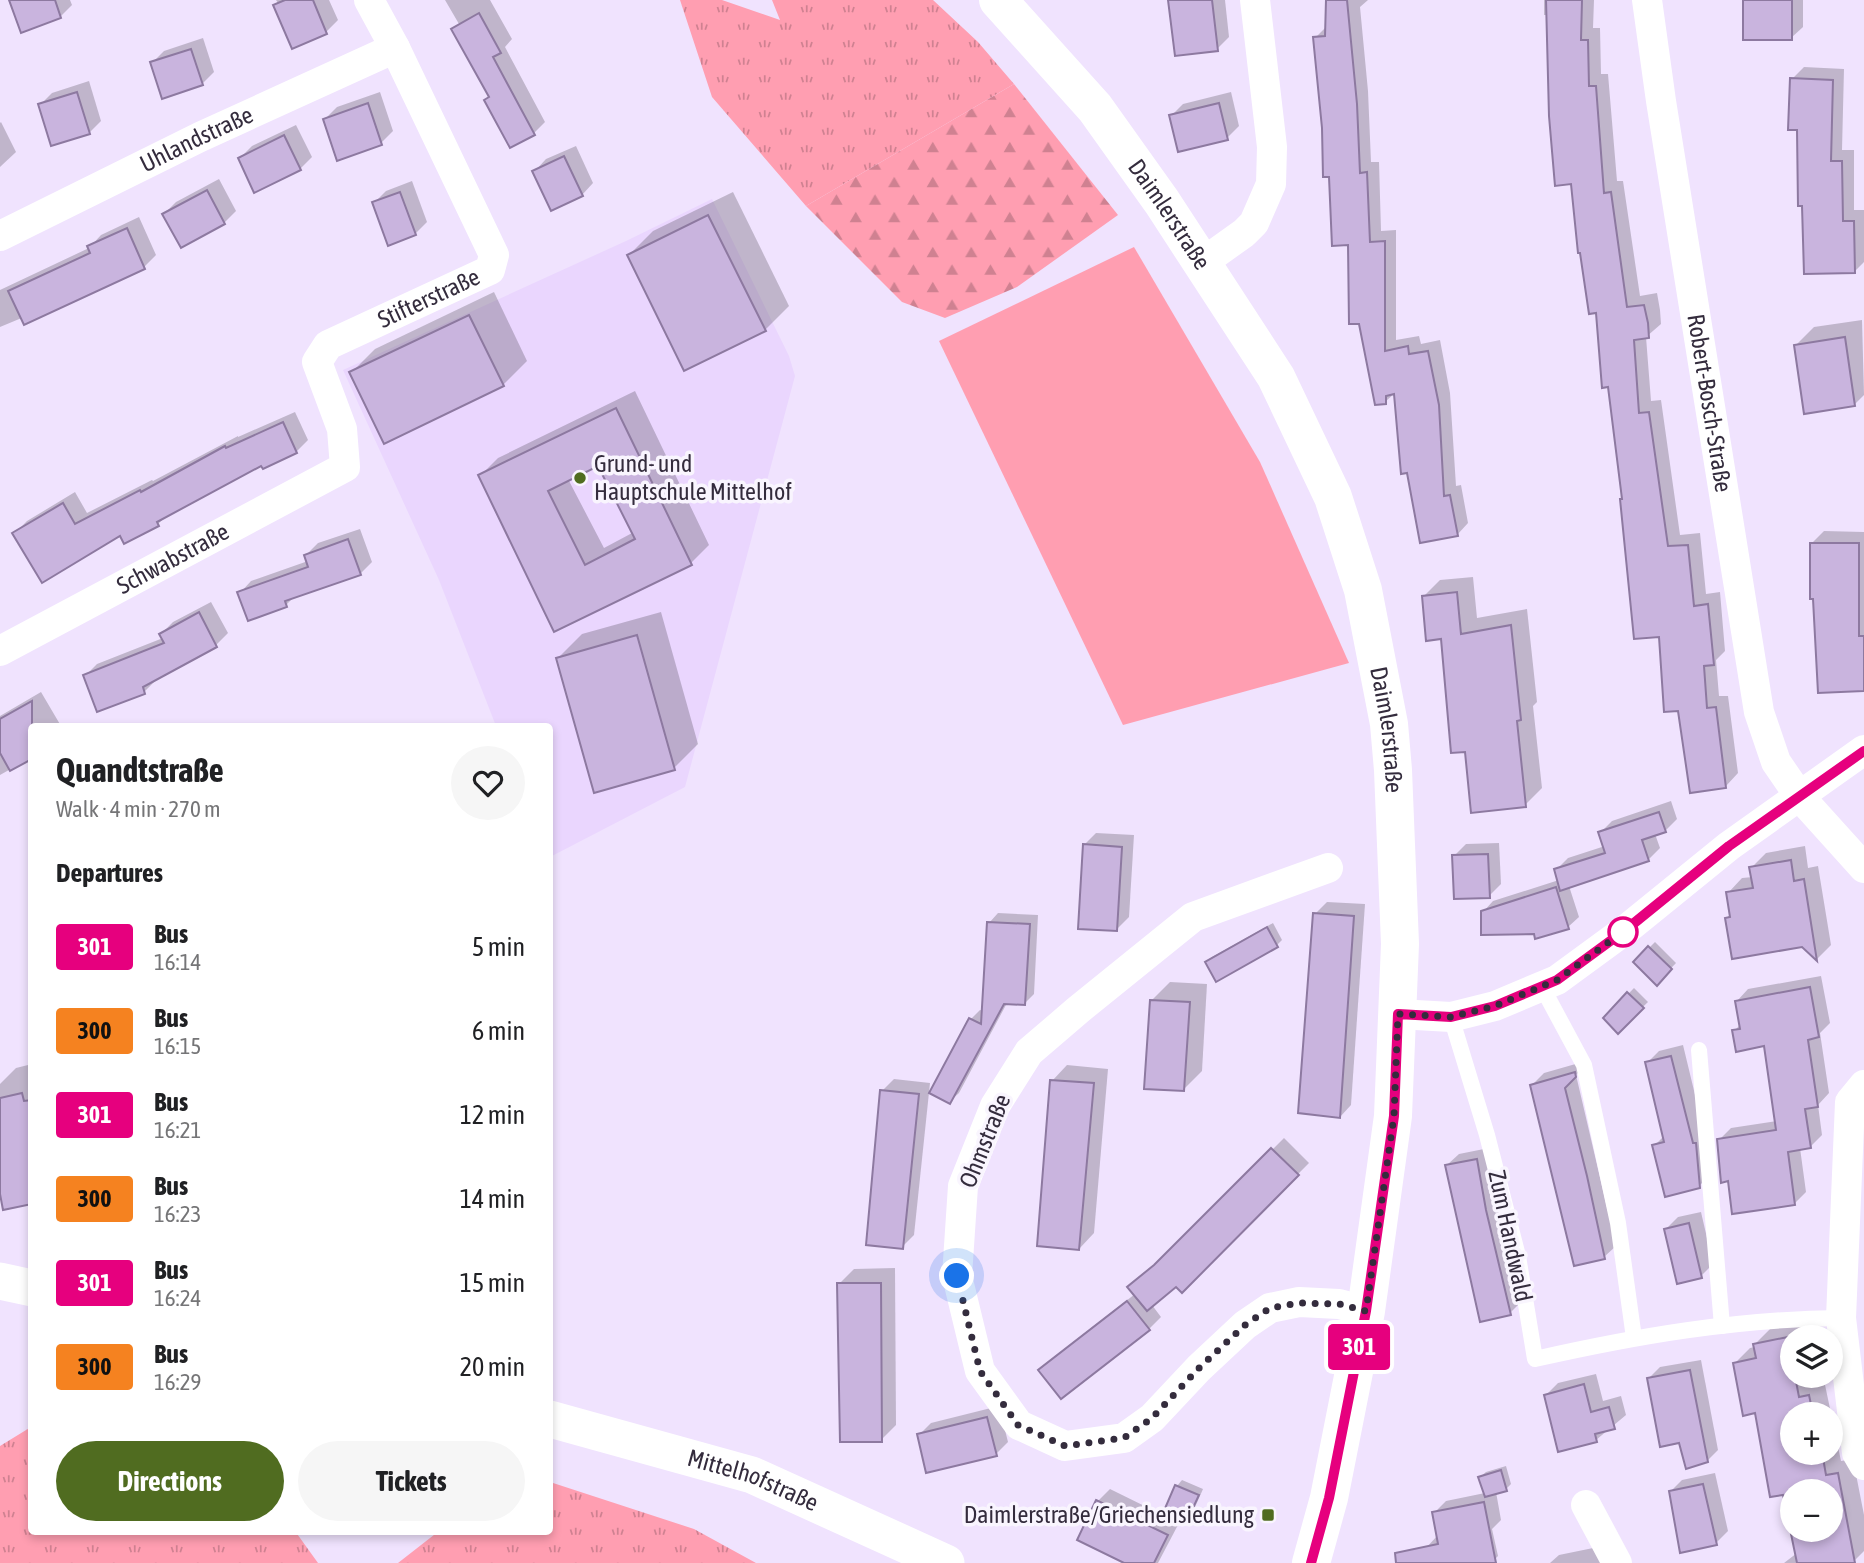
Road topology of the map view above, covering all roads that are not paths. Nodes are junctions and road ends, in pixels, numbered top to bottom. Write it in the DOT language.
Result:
graph roads {
  1 [pos="369,0"];
  2 [pos="998,0"];
  3 [pos="1255,0"];
  4 [pos="1647,0"];
  5 [pos="395,48"];
  6 [pos="0,236"];
  7 [pos="1202,263"];
  8 [pos="345,467"];
  9 [pos="0,652"];
  10 [pos="1864,750"];
  11 [pos="1800,797"];
  12 [pos="1328,868"];
  13 [pos="1864,868"];
  14 [pos="1541,985"];
  15 [pos="1398,1014"];
  16 [pos="1451,1017"];
  17 [pos="1699,1050"];
  18 [pos="1864,1086"];
  19 [pos="0,1281"];
  20 [pos="28,1287"];
  21 [pos="1366,1311"];
  22 [pos="1842,1318"];
  23 [pos="1722,1326"];
  24 [pos="1634,1338"];
  25 [pos="553,1420"];
  26 [pos="1864,1465"];
  27 [pos="1586,1505"];
  28 [pos="946,1563"];
  29 [pos="1311,1563"];
  30 [pos="1617,1563"];
  1 -- 5 [label="street, Stifterstraße"];
  2 -- 7 [label="main road, Daimlerstraße"];
  3 -- 7 [label="street"];
  4 -- 11 [label="street, Robert-Bosch-Straße"];
  5 -- 6 [label="street, Uhlandstraße"];
  5 -- 8 [label="street, Stifterstraße"];
  7 -- 15 [label="main road, Daimlerstraße"];
  8 -- 9 [label="street, Schwabstraße"];
  10 -- 11 [label="street"];
  11 -- 13 [label="street, Robert-Bosch-Straße"];
  11 -- 14 [label="street"];
  12 -- 21 [label="street, Ohmstraße"];
  14 -- 16 [label="street"];
  14 -- 24 [label="lane"];
  15 -- 16 [label="street"];
  15 -- 21 [label="main road, Daimlerstraße"];
  16 -- 24 [label="lane, Zum Handwald"];
  17 -- 23 [label="lane"];
  18 -- 22 [label="street"];
  19 -- 20 [label="street"];
  21 -- 29 [label="main road, Daimlerstraße"];
  22 -- 23 [label="lane, Zum Handwald"];
  22 -- 26 [label="street"];
  23 -- 24 [label="lane, Zum Handwald"];
  25 -- 28 [label="street, Mittelhofstraße"];
  27 -- 30 [label="street"];
}
